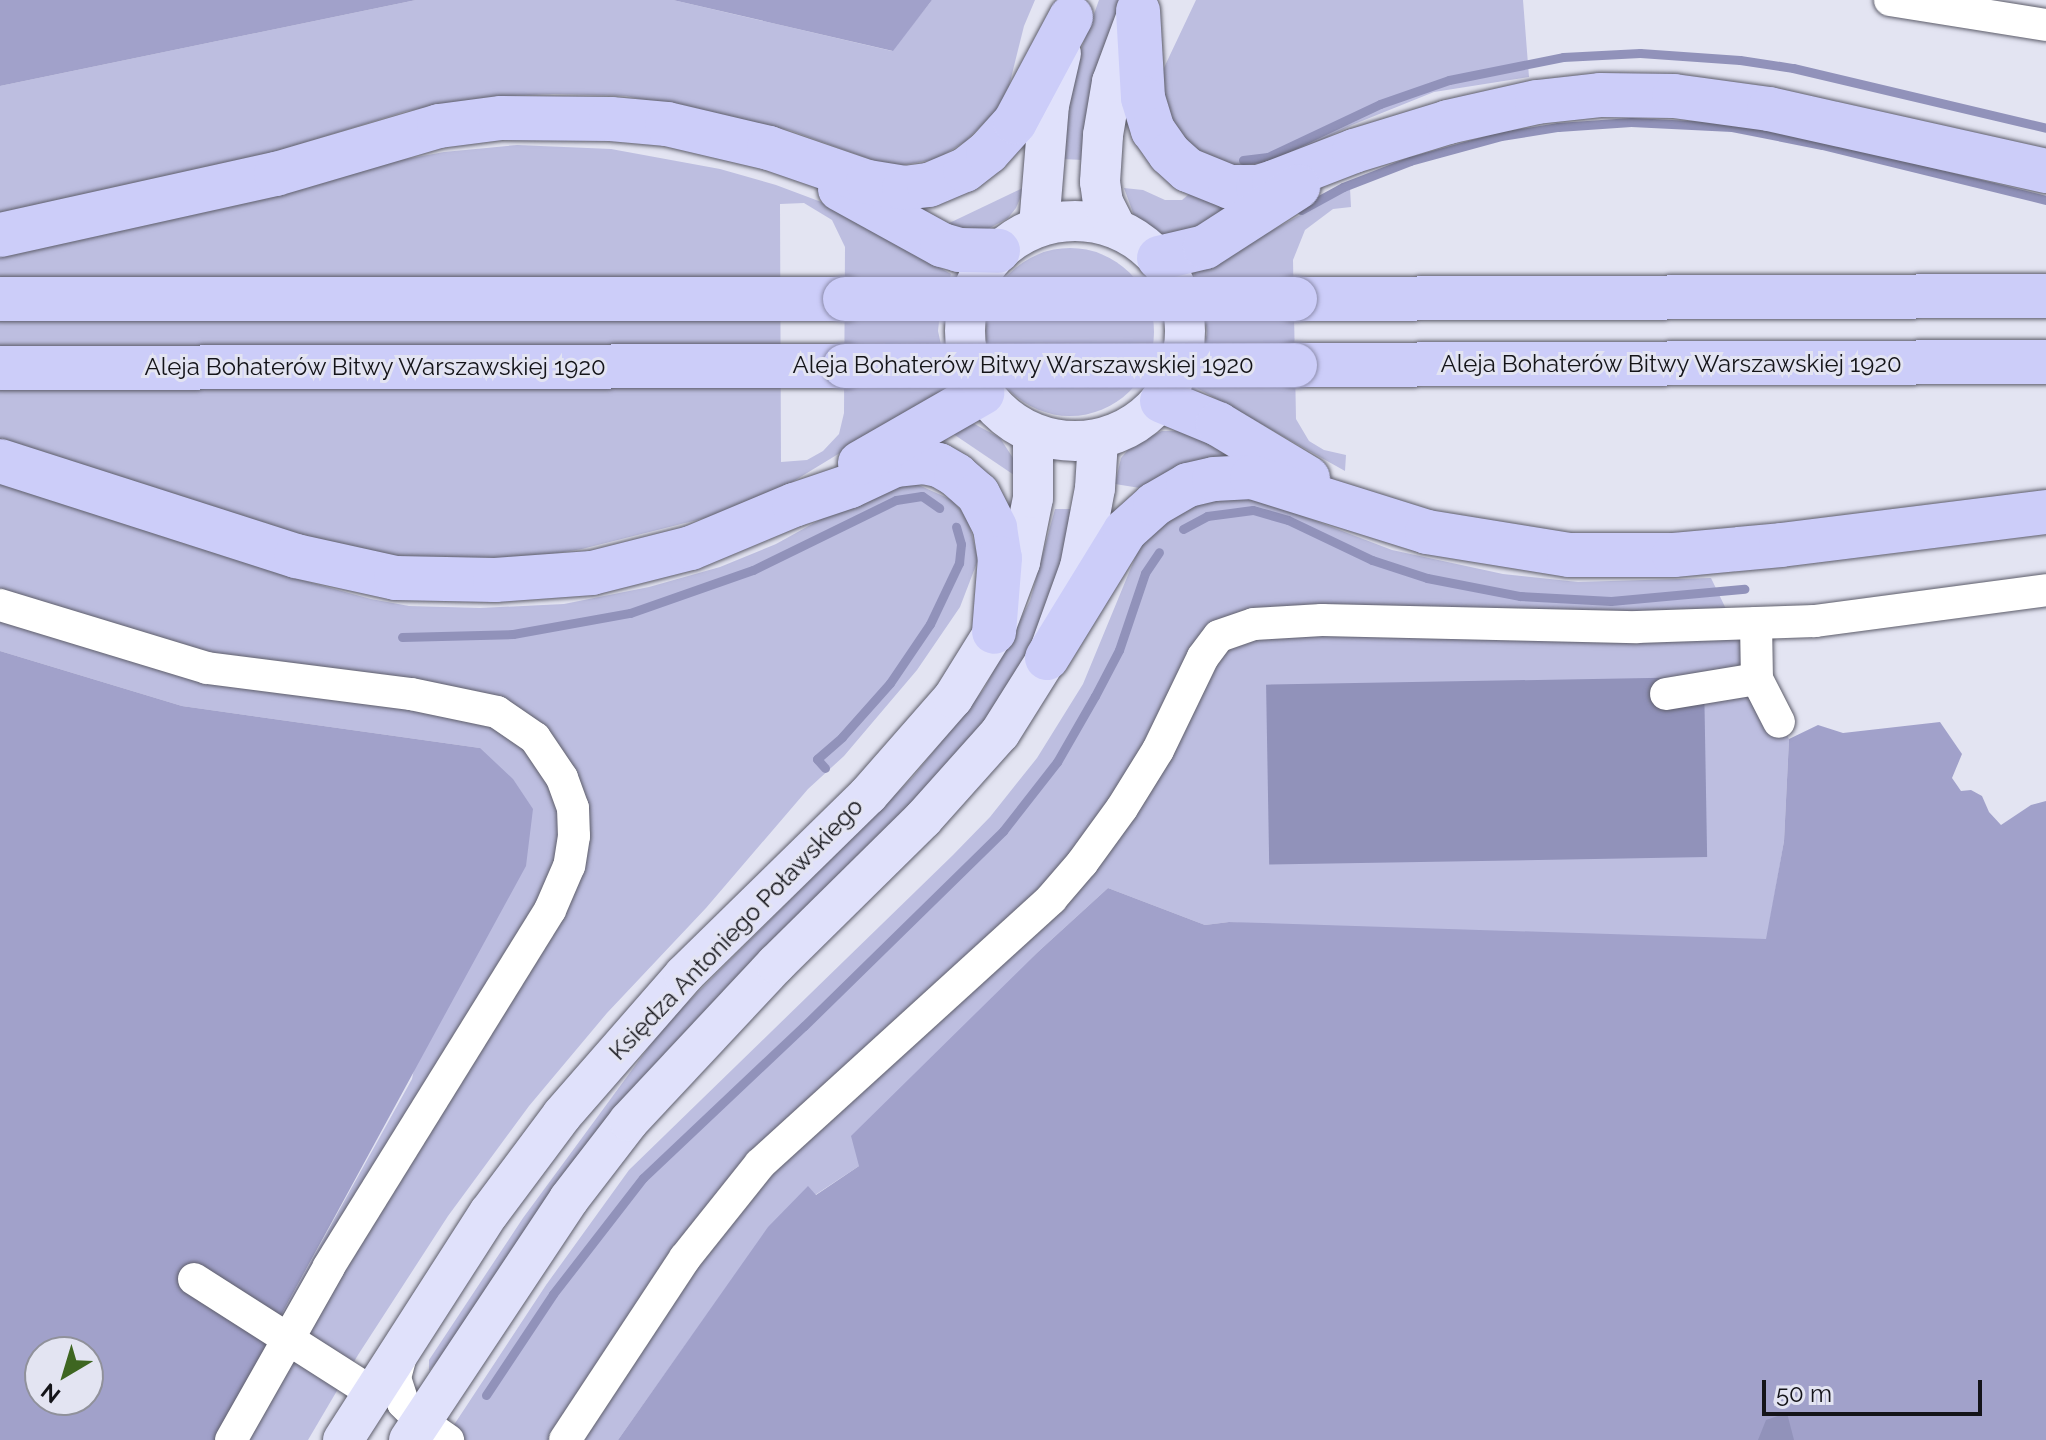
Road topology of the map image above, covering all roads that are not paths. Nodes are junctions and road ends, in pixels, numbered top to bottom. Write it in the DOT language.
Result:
graph roads {
  1 [pos="1890,0"];
  2 [pos="1141,6"];
  3 [pos="1074,8"];
  4 [pos="2046,25"];
  5 [pos="769,148"];
  6 [pos="1354,151"];
  7 [pos="2046,171"];
  8 [pos="1039,226"];
  9 [pos="1116,228"];
  10 [pos="0,235"];
  11 [pos="998,251"];
  12 [pos="1159,258"];
  13 [pos="2046,296"];
  14 [pos="0,299"];
  15 [pos="2046,362"];
  16 [pos="0,368"];
  17 [pos="982,393"];
  18 [pos="1162,401"];
  19 [pos="1033,434"];
  20 [pos="1098,440"];
  21 [pos="0,461"];
  22 [pos="794,505"];
  23 [pos="1357,509"];
  24 [pos="2046,512"];
  25 [pos="2046,590"];
  26 [pos="0,605"];
  27 [pos="1756,623"];
  28 [pos="994,632"];
  29 [pos="1047,658"];
  30 [pos="1757,679"];
  31 [pos="1666,694"];
  32 [pos="1779,722"];
  33 [pos="194,1279"];
  34 [pos="287,1338"];
  35 [pos="407,1340"];
  36 [pos="373,1393"];
  37 [pos="426,1434"];
  38 [pos="231,1440"];
  39 [pos="343,1440"];
  40 [pos="565,1440"];
  1 -- 4 [label="lane"];
  2 -- 6 [label="highway"];
  2 -- 9 [label="main road"];
  3 -- 5 [label="highway"];
  3 -- 8 [label="main road"];
  5 -- 10 [label="highway"];
  5 -- 11 [label="highway"];
  6 -- 7 [label="highway"];
  6 -- 12 [label="highway"];
  8 -- 9 [label="main road"];
  8 -- 11 [label="main road"];
  9 -- 12 [label="main road"];
  11 -- 17 [label="main road"];
  12 -- 18 [label="main road"];
  13 -- 14 [label="highway, bridge"];
  15 -- 16 [label="highway, Aleja Bohaterów Bitwy Warszawskiej 1920, bridge"];
  17 -- 19 [label="main road"];
  17 -- 22 [label="highway"];
  18 -- 20 [label="main road"];
  18 -- 23 [label="highway"];
  19 -- 20 [label="main road"];
  19 -- 28 [label="main road, Księdza Antoniego Poławskiego"];
  20 -- 29 [label="main road"];
  21 -- 22 [label="highway"];
  22 -- 28 [label="highway"];
  23 -- 24 [label="highway"];
  23 -- 29 [label="highway"];
  25 -- 27 [label="lane"];
  26 -- 34 [label="lane"];
  27 -- 30 [label="lane"];
  27 -- 40 [label="lane"];
  28 -- 35 [label="main road, Księdza Antoniego Poławskiego"];
  29 -- 37 [label="main road"];
  30 -- 31 [label="lane"];
  30 -- 32 [label="lane"];
  33 -- 34 [label="lane"];
  34 -- 36 [label="lane"];
  34 -- 38 [label="lane"];
  35 -- 36 [label="main road, Księdza Antoniego Poławskiego"];
  35 -- 37 [label="lane"];
  36 -- 39 [label="main road, Księdza Antoniego Poławskiego"];
}
